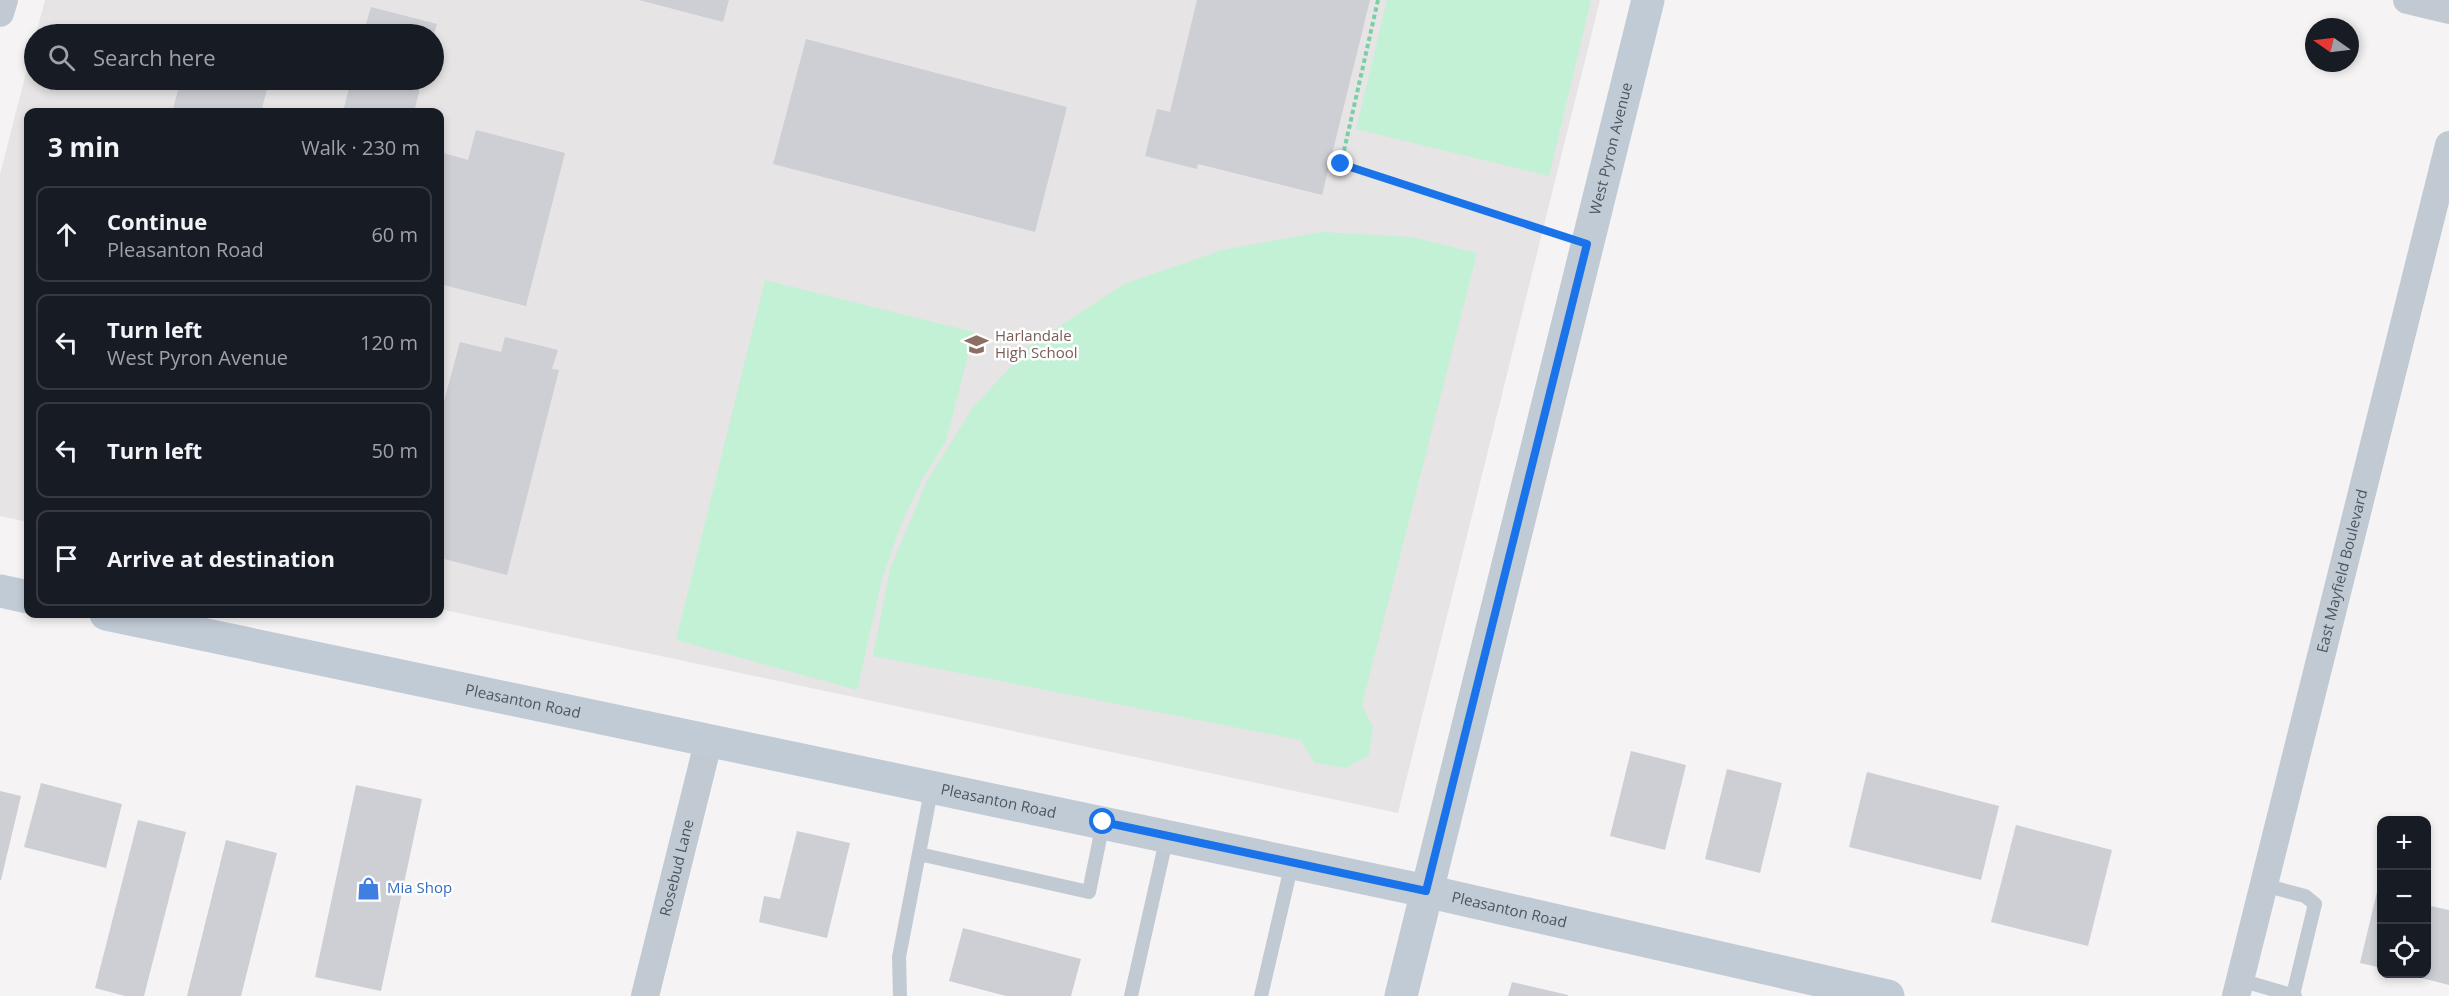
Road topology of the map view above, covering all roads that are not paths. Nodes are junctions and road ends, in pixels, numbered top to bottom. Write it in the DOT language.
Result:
graph roads {
  1 [pos="4,0"];
  2 [pos="1648,0"];
  3 [pos="2407,0"];
  4 [pos="2449,10"];
  5 [pos="0,13"];
  6 [pos="2449,145"];
  7 [pos="0,591"];
  8 [pos="24,596"];
  9 [pos="125,618"];
  10 [pos="709,739"];
  11 [pos="932,786"];
  12 [pos="1103,822"];
  13 [pos="1167,836"];
  14 [pos="919,854"];
  15 [pos="1292,862"];
  16 [pos="2264,885"];
  17 [pos="1426,891"];
  18 [pos="2238,988"];
  19 [pos="2294,995"];
  20 [pos="645,996"];
  21 [pos="900,996"];
  22 [pos="1131,996"];
  23 [pos="1261,996"];
  24 [pos="1401,996"];
  25 [pos="1888,996"];
  1 -- 5 [label="street"];
  2 -- 17 [label="main road, West Pyron Avenue"];
  3 -- 4 [label="street"];
  6 -- 16 [label="street, East Mayfield Boulevard"];
  7 -- 8 [label="main road"];
  9 -- 10 [label="main road, Pleasanton Road"];
  10 -- 11 [label="main road, Pleasanton Road"];
  10 -- 20 [label="street, Rosebud Lane"];
  11 -- 12 [label="main road, Pleasanton Road"];
  11 -- 14 [label="lane"];
  12 -- 13 [label="main road, Pleasanton Road"];
  12 -- 14 [label="lane"];
  13 -- 15 [label="main road, Pleasanton Road"];
  13 -- 22 [label="lane"];
  14 -- 21 [label="lane"];
  15 -- 17 [label="main road, Pleasanton Road"];
  15 -- 23 [label="lane"];
  16 -- 18 [label="street, East Mayfield Boulevard"];
  16 -- 19 [label="lane"];
  17 -- 24 [label="main road, West Pyron Avenue"];
  17 -- 25 [label="main road, Pleasanton Road"];
  18 -- 19 [label="lane"];
}
